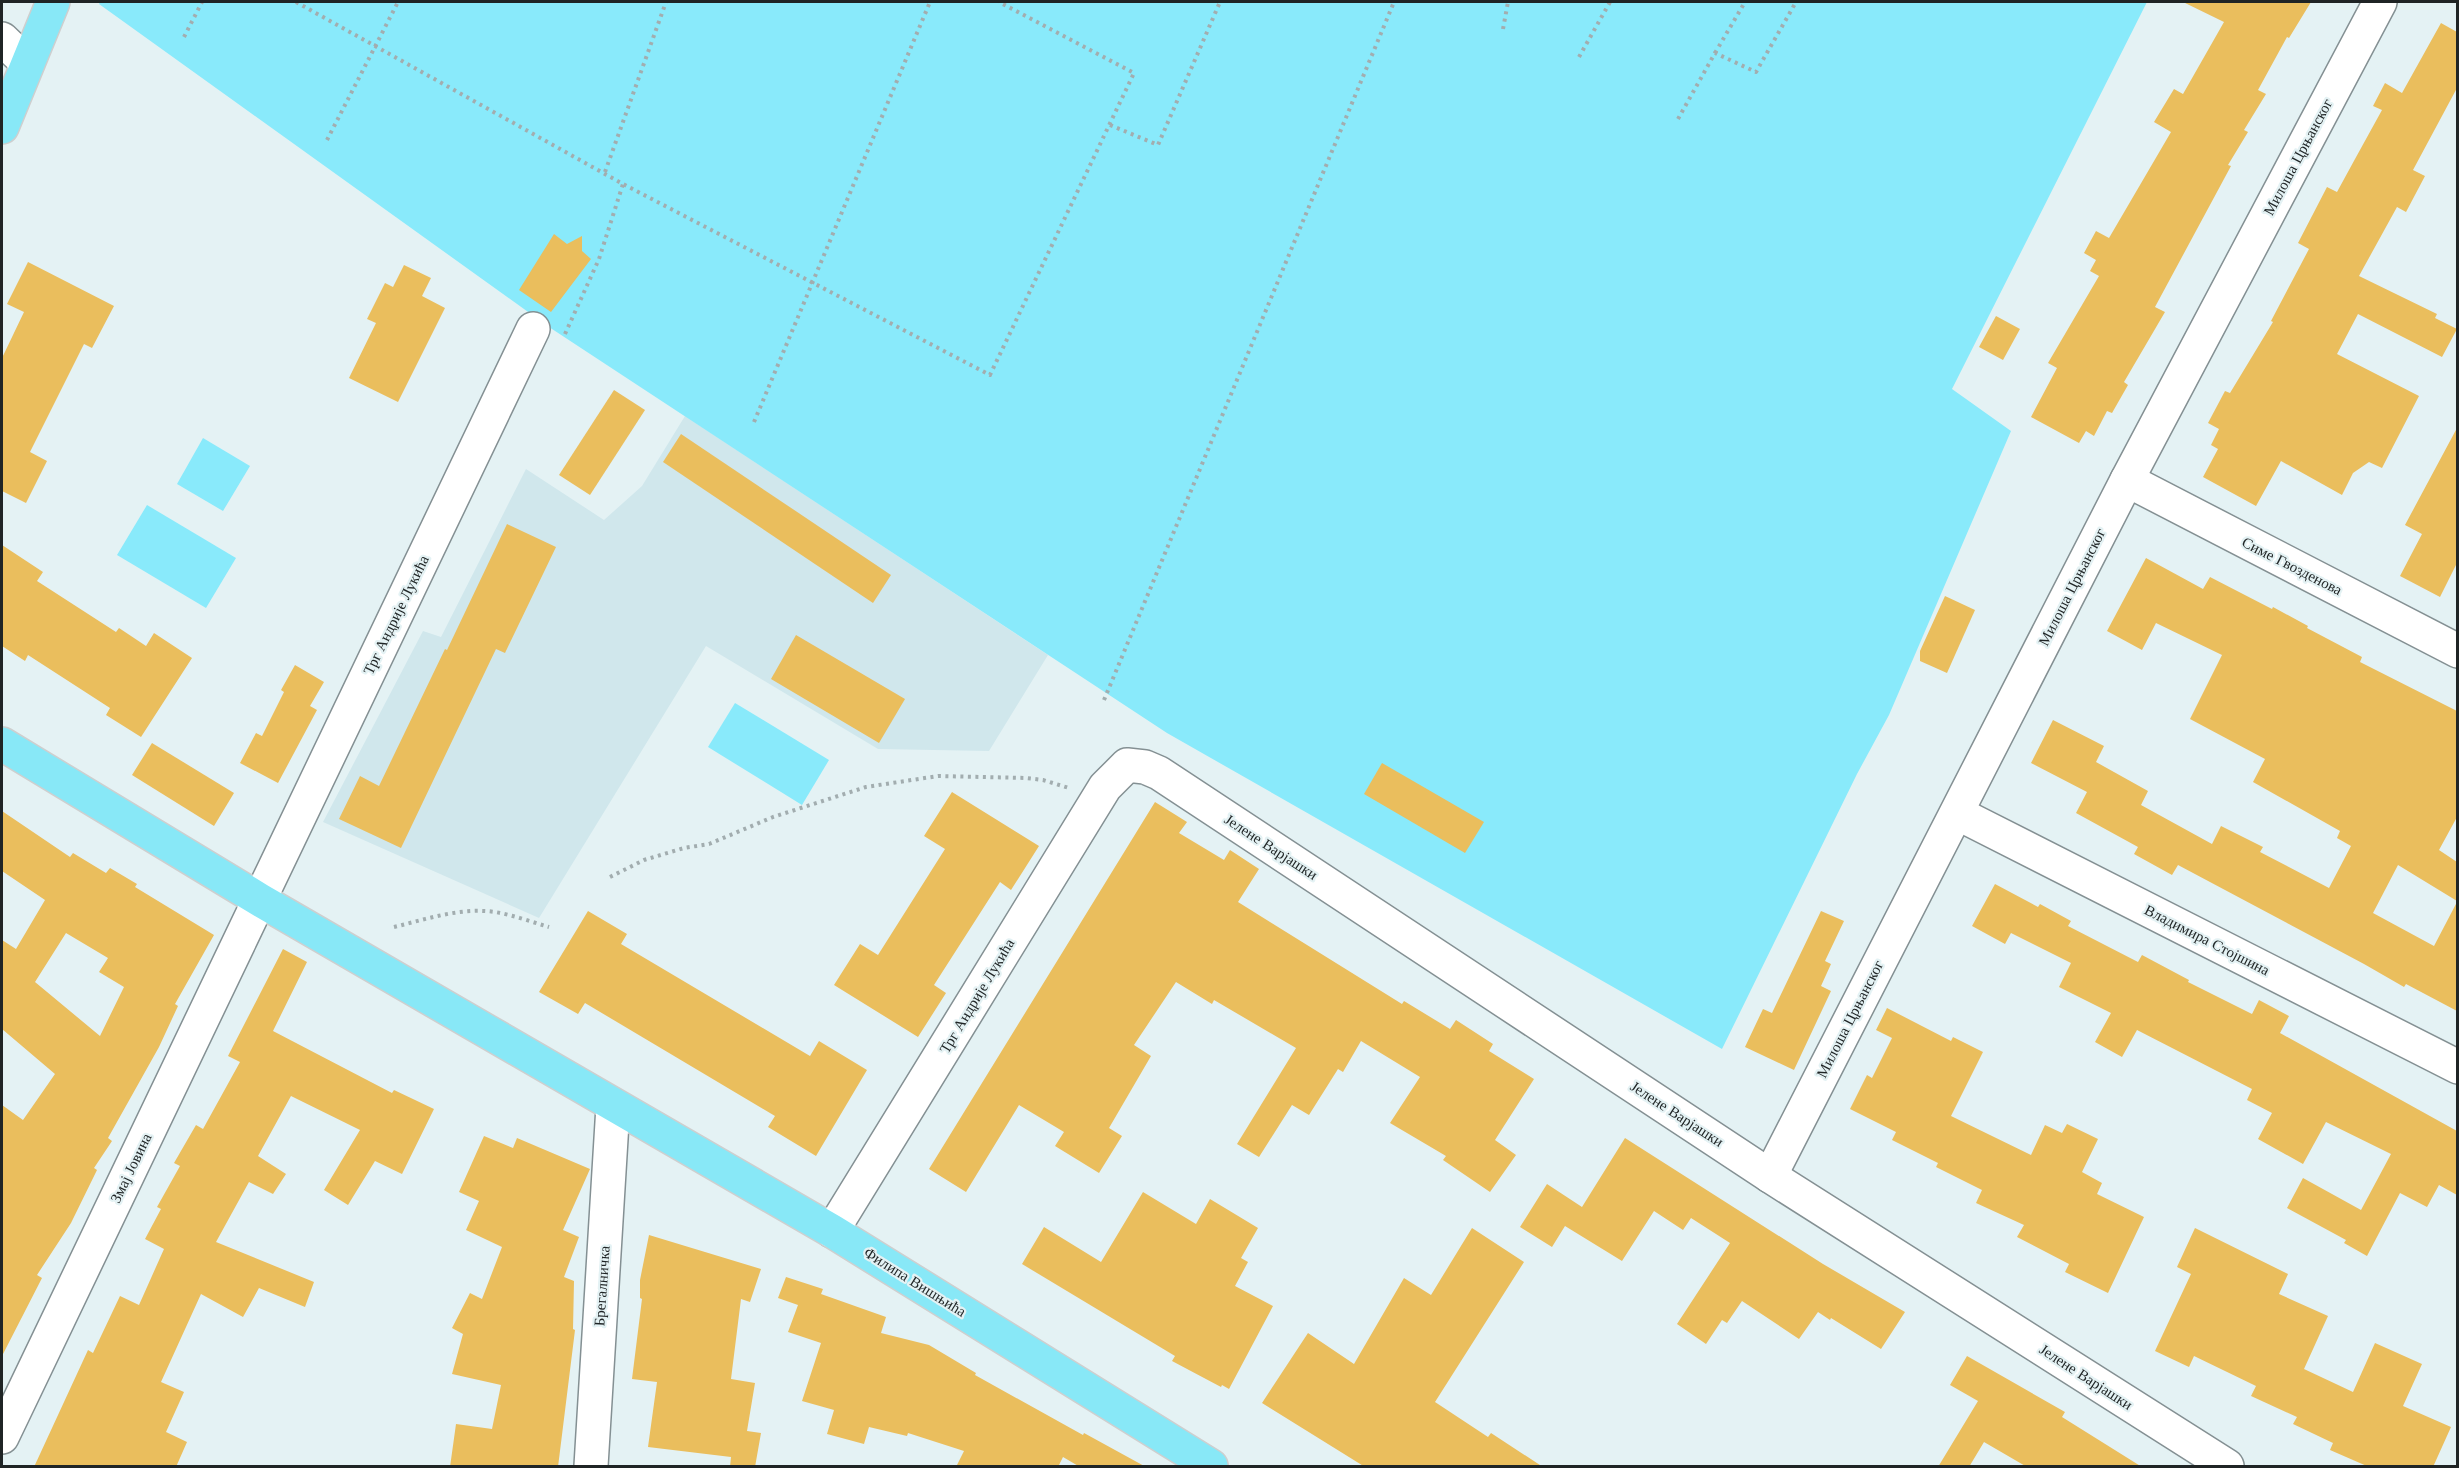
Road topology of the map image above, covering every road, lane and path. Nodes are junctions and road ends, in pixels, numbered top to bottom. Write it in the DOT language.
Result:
graph roads {
  1 [pos="53,2"];
  2 [pos="202,2"];
  3 [pos="296,2"];
  4 [pos="398,2"];
  5 [pos="666,2"];
  6 [pos="930,2"];
  7 [pos="999,2"];
  8 [pos="1220,2"];
  9 [pos="1394,2"];
  10 [pos="1509,2"];
  11 [pos="1610,2"];
  12 [pos="1745,2"];
  13 [pos="1796,2"];
  14 [pos="2380,2"];
  15 [pos="1503,29"];
  16 [pos="184,37"];
  17 [pos="2,39"];
  18 [pos="376,45"];
  19 [pos="1715,53"];
  20 [pos="1580,57"];
  21 [pos="27,63"];
  22 [pos="1678,119"];
  23 [pos="1110,124"];
  24 [pos="2,127"];
  25 [pos="327,140"];
  26 [pos="605,172"];
  27 [pos="623,183"];
  28 [pos="811,282"];
  29 [pos="532,329"];
  30 [pos="564,336"];
  31 [pos="754,422"];
  32 [pos="2127,480"];
  33 [pos="2457,651"];
  34 [pos="1104,700"];
  35 [pos="2,744"];
  36 [pos="1127,765"];
  37 [pos="1099,797"];
  38 [pos="1957,813"];
  39 [pos="610,877"];
  40 [pos="260,900"];
  41 [pos="394,927"];
  42 [pos="549,927"];
  43 [pos="2457,1066"];
  44 [pos="613,1106"];
  45 [pos="1770,1176"];
  46 [pos="832,1231"];
  47 [pos="2,1437"];
  48 [pos="1194,1462"];
  49 [pos="591,1467"];
  50 [pos="2227,1467"];
  1 -- 21 [label="main road"];
  2 -- 16 [label="path"];
  3 -- 18 [label="path"];
  4 -- 18 [label="path"];
  5 -- 26 [label="path"];
  6 -- 28 [label="path"];
  7 -- 23 [label="path"];
  8 -- 23 [label="path"];
  9 -- 34 [label="path"];
  10 -- 15 [label="path"];
  11 -- 20 [label="path"];
  12 -- 19 [label="path"];
  13 -- 19 [label="path"];
  14 -- 32 [label="street, Милоша Црњанског"];
  17 -- 21 [label="street"];
  18 -- 25 [label="path"];
  18 -- 26 [label="path"];
  19 -- 22 [label="path"];
  21 -- 24 [label="main road"];
  23 -- 28 [label="path"];
  26 -- 27 [label="path"];
  27 -- 28 [label="path"];
  27 -- 30 [label="path"];
  28 -- 31 [label="path"];
  29 -- 40 [label="street, Трг Андрије Лукића"];
  32 -- 33 [label="street, Симе Гвозденова"];
  32 -- 38 [label="street, Милоша Црњанског"];
  35 -- 40 [label="main road"];
  36 -- 37 [label="street, Трг Андрије Лукића"];
  36 -- 45 [label="street, Јелене Варјашки"];
  37 -- 39 [label="path"];
  37 -- 46 [label="street, Трг Андрије Лукића"];
  38 -- 43 [label="street, Владимира Стојшина"];
  38 -- 45 [label="street, Милоша Црњанског"];
  40 -- 44 [label="main road"];
  40 -- 47 [label="street, Змај Јовина"];
  41 -- 42 [label="path"];
  44 -- 46 [label="main road, Филипа Вишњића"];
  44 -- 49 [label="street, Брегалничка"];
  45 -- 50 [label="street, Јелене Варјашки"];
  46 -- 48 [label="main road, Филипа Вишњића"];
}
